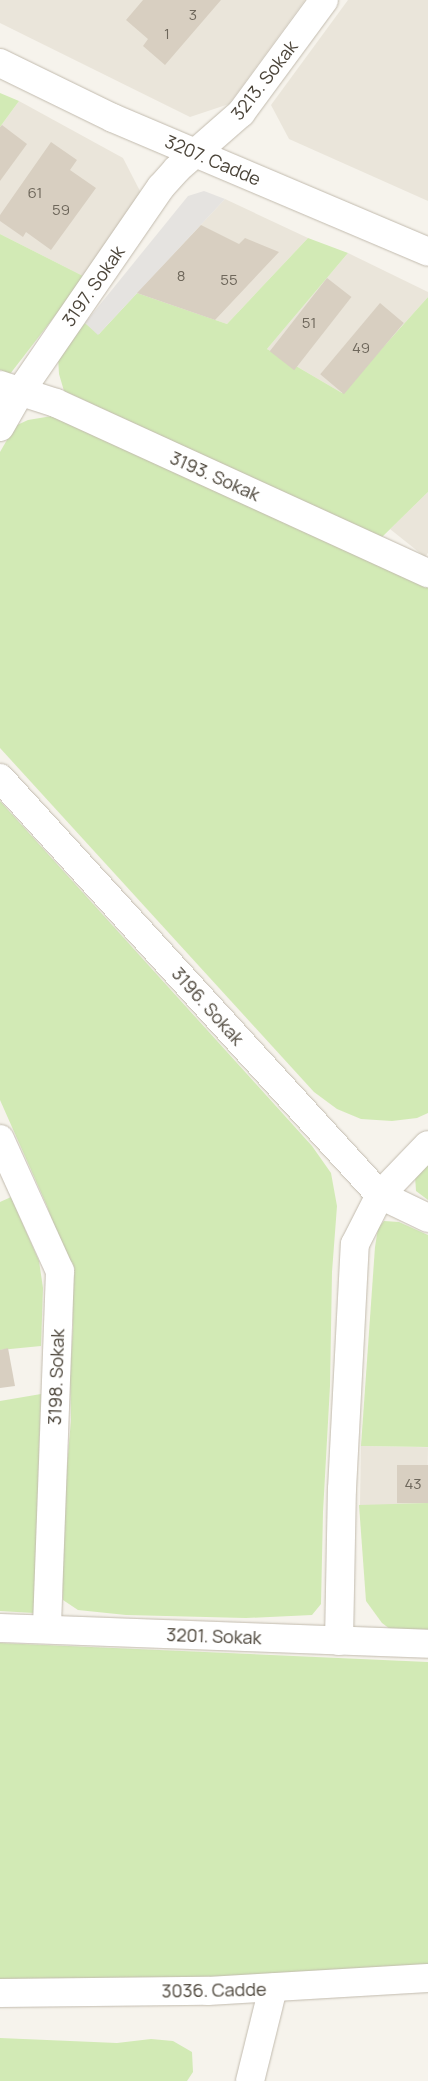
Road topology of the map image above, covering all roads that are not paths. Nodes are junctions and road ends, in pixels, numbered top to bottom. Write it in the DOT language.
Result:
graph roads {
  1 [pos="324,0"];
  2 [pos="0,63"];
  3 [pos="196,153"];
  4 [pos="428,252"];
  5 [pos="10,389"];
  6 [pos="0,427"];
  7 [pos="428,573"];
  8 [pos="0,778"];
  9 [pos="0,1139"];
  10 [pos="428,1145"];
  11 [pos="380,1195"];
  12 [pos="428,1218"];
  13 [pos="0,1628"];
  14 [pos="48,1628"];
  15 [pos="339,1641"];
  16 [pos="428,1644"];
  17 [pos="428,1978"];
  18 [pos="272,1988"];
  19 [pos="0,1993"];
  20 [pos="250,2081"];
  1 -- 3 [label="street, 3213. Sokak"];
  2 -- 3 [label="street, 3207. Cadde"];
  3 -- 4 [label="street, 3207. Cadde"];
  3 -- 5 [label="street, 3197. Sokak"];
  5 -- 6 [label="street, 3197. Sokak"];
  5 -- 7 [label="street, 3193. Sokak"];
  8 -- 11 [label="street, 3196. Sokak"];
  9 -- 14 [label="street, 3198. Sokak"];
  10 -- 11 [label="street"];
  11 -- 12 [label="street, 3196. Sokak"];
  11 -- 15 [label="street"];
  13 -- 14 [label="street, 3201. Sokak"];
  14 -- 15 [label="street, 3201. Sokak"];
  15 -- 16 [label="street, 3201. Sokak"];
  17 -- 18 [label="street, 3036. Cadde"];
  18 -- 19 [label="street, 3036. Cadde"];
  18 -- 20 [label="street"];
}
